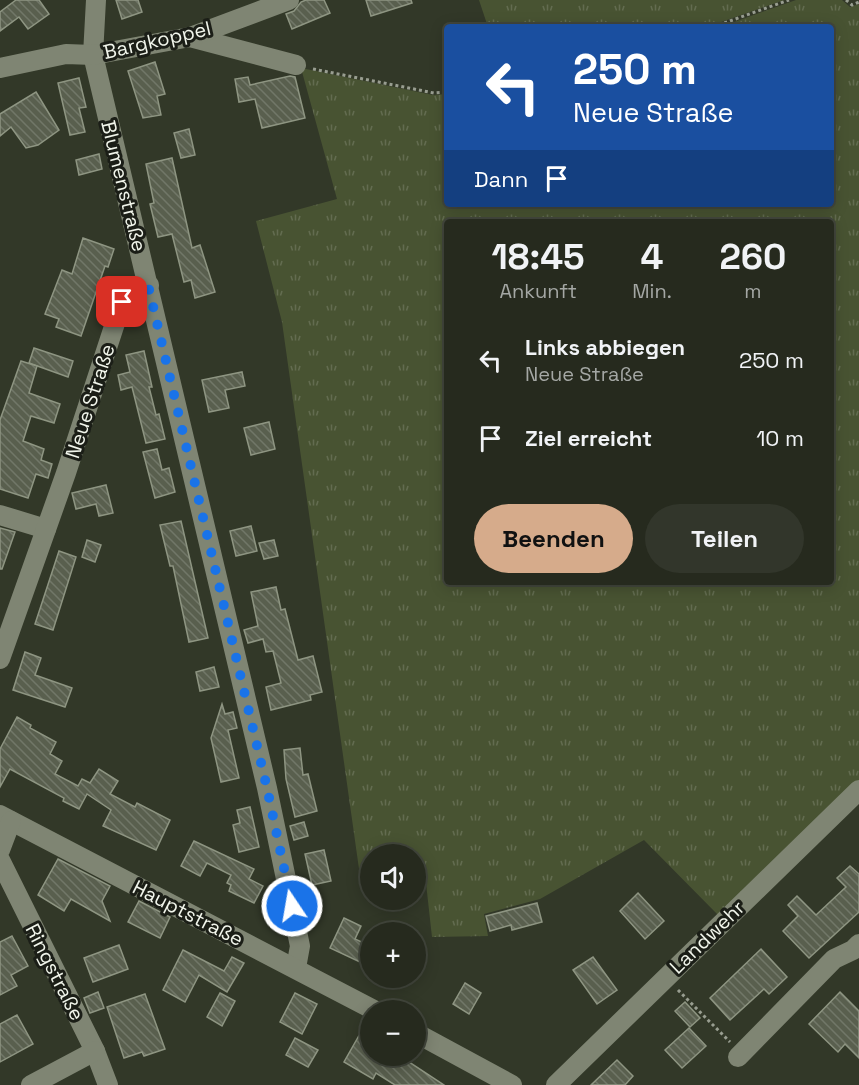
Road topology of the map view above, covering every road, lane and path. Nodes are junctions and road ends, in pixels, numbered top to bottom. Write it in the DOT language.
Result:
graph roads {
  1 [pos="96,0"];
  2 [pos="289,0"];
  3 [pos="789,0"];
  4 [pos="846,0"];
  5 [pos="859,2"];
  6 [pos="721,24"];
  7 [pos="190,37"];
  8 [pos="93,55"];
  9 [pos="296,65"];
  10 [pos="0,68"];
  11 [pos="444,92"];
  12 [pos="148,285"];
  13 [pos="0,515"];
  14 [pos="46,529"];
  15 [pos="0,659"];
  16 [pos="859,790"];
  17 [pos="6,818"];
  18 [pos="0,850"];
  19 [pos="0,860"];
  20 [pos="857,950"];
  21 [pos="296,968"];
  22 [pos="666,978"];
  23 [pos="360,1002"];
  24 [pos="426,1038"];
  25 [pos="95,1052"];
  26 [pos="738,1057"];
  27 [pos="31,1085"];
  28 [pos="108,1085"];
  29 [pos="512,1085"];
  30 [pos="556,1085"];
  1 -- 8 [label="street, Blumenstraße"];
  2 -- 7 [label="street, Bargkoppel"];
  3 -- 6 [label="path"];
  4 -- 5 [label="path"];
  7 -- 8 [label="street, Bargkoppel"];
  7 -- 9 [label="street"];
  8 -- 10 [label="street, Bargkoppel"];
  8 -- 12 [label="street, Blumenstraße"];
  9 -- 11 [label="path"];
  12 -- 14 [label="street, Neue Straße"];
  12 -- 21 [label="street, Blumenstraße"];
  13 -- 14 [label="street"];
  14 -- 15 [label="street, Neue Straße"];
  16 -- 22 [label="street, Landwehr"];
  17 -- 18 [label="street"];
  17 -- 21 [label="street, Hauptstraße"];
  19 -- 25 [label="street, Ringstraße"];
  20 -- 26 [label="street"];
  21 -- 23 [label="street, Hauptstraße"];
  22 -- 26 [label="path"];
  22 -- 30 [label="street, Landwehr"];
  24 -- 29 [label="street"];
  25 -- 27 [label="street"];
  25 -- 28 [label="street, Ringstraße"];
}
